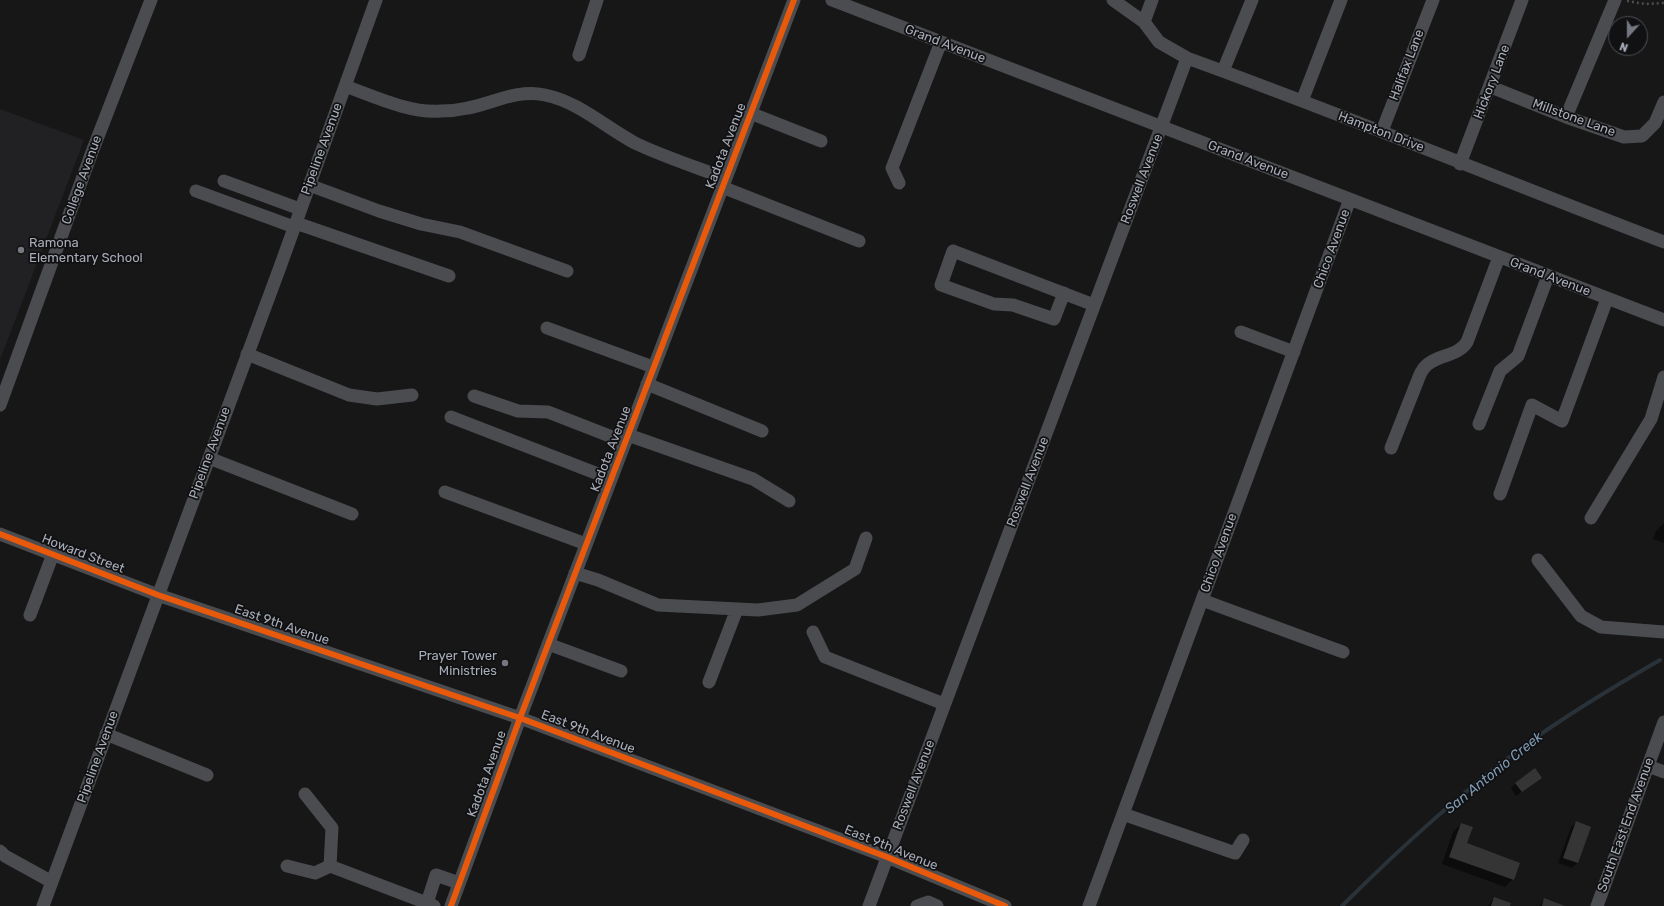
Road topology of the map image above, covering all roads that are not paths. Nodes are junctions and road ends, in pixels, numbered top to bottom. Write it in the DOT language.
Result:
graph roads {
  1 [pos="151,0"];
  2 [pos="376,0"];
  3 [pos="597,0"];
  4 [pos="794,0"];
  5 [pos="832,0"];
  6 [pos="1113,0"];
  7 [pos="1152,0"];
  8 [pos="1252,0"];
  9 [pos="1341,0"];
  10 [pos="1433,0"];
  11 [pos="1522,0"];
  12 [pos="1615,0"];
  13 [pos="1144,22"];
  14 [pos="941,42"];
  15 [pos="579,55"];
  16 [pos="1187,58"];
  17 [pos="1223,71"];
  18 [pos="345,86"];
  19 [pos="1491,87"];
  20 [pos="1302,101"];
  21 [pos="1664,102"];
  22 [pos="750,113"];
  23 [pos="1566,116"];
  24 [pos="1162,126"];
  25 [pos="1382,131"];
  26 [pos="821,141"];
  27 [pos="1460,164"];
  28 [pos="224,181"];
  29 [pos="724,183"];
  30 [pos="899,183"];
  31 [pos="309,185"];
  32 [pos="196,191"];
  33 [pos="1350,200"];
  34 [pos="300,209"];
  35 [pos="295,225"];
  36 [pos="859,241"];
  37 [pos="1664,242"];
  38 [pos="1499,257"];
  39 [pos="568,271"];
  40 [pos="449,276"];
  41 [pos="1548,276"];
  42 [pos="1064,293"];
  43 [pos="1607,299"];
  44 [pos="1094,305"];
  45 [pos="1664,320"];
  46 [pos="548,328"];
  47 [pos="1241,332"];
  48 [pos="1294,352"];
  49 [pos="247,354"];
  50 [pos="653,367"];
  51 [pos="1664,378"];
  52 [pos="647,384"];
  53 [pos="412,395"];
  54 [pos="474,396"];
  55 [pos="0,405"];
  56 [pos="451,417"];
  57 [pos="1479,424"];
  58 [pos="762,431"];
  59 [pos="626,439"];
  60 [pos="1392,448"];
  61 [pos="209,458"];
  62 [pos="611,479"];
  63 [pos="445,492"];
  64 [pos="1500,494"];
  65 [pos="789,501"];
  66 [pos="352,514"];
  67 [pos="1591,518"];
  68 [pos="0,534"];
  69 [pos="866,538"];
  70 [pos="586,544"];
  71 [pos="53,554"];
  72 [pos="1538,560"];
  73 [pos="575,573"];
  74 [pos="158,594"];
  75 [pos="1202,600"];
  76 [pos="738,609"];
  77 [pos="30,615"];
  78 [pos="813,632"];
  79 [pos="1664,632"];
  80 [pos="548,644"];
  81 [pos="1343,652"];
  82 [pos="621,671"];
  83 [pos="709,682"];
  84 [pos="944,704"];
  85 [pos="520,718"];
  86 [pos="1664,722"];
  87 [pos="106,734"];
  88 [pos="1648,766"];
  89 [pos="1664,772"];
  90 [pos="207,775"];
  91 [pos="305,794"];
  92 [pos="1123,814"];
  93 [pos="1243,840"];
  94 [pos="0,850"];
  95 [pos="886,857"];
  96 [pos="288,866"];
  97 [pos="330,866"];
  98 [pos="52,882"];
  99 [pos="459,883"];
  100 [pos="430,905"];
  101 [pos="43,906"];
  102 [pos="451,906"];
  103 [pos="868,906"];
  104 [pos="917,906"];
  105 [pos="937,906"];
  106 [pos="1005,906"];
  107 [pos="1089,906"];
  108 [pos="1597,906"];
  1 -- 55 [label="street, College Avenue"];
  2 -- 18 [label="street, Pipeline Avenue"];
  3 -- 15 [label="street"];
  4 -- 22 [label="street, Kadota Avenue"];
  5 -- 14 [label="street, Grand Avenue"];
  6 -- 13 [label="street, Hampton Drive"];
  7 -- 13 [label="street"];
  8 -- 17 [label="street"];
  9 -- 20 [label="street"];
  10 -- 25 [label="street, Halifax Lane"];
  11 -- 19 [label="street, Hickory Lane"];
  12 -- 23 [label="street"];
  13 -- 16 [label="street, Hampton Drive"];
  14 -- 24 [label="street, Grand Avenue"];
  14 -- 30 [label="street"];
  16 -- 17 [label="street, Hampton Drive"];
  16 -- 24 [label="street, Roswell Avenue"];
  17 -- 20 [label="street, Hampton Drive"];
  18 -- 29 [label="street"];
  18 -- 31 [label="street, Pipeline Avenue"];
  19 -- 23 [label="street, Millstone Lane"];
  19 -- 27 [label="street, Hickory Lane"];
  20 -- 25 [label="street, Hampton Drive"];
  21 -- 23 [label="street, Millstone Lane"];
  22 -- 26 [label="street"];
  22 -- 29 [label="street, Kadota Avenue"];
  24 -- 33 [label="street, Grand Avenue"];
  24 -- 44 [label="street, Roswell Avenue"];
  25 -- 27 [label="street, Hampton Drive"];
  27 -- 37 [label="street, Hampton Drive"];
  28 -- 34 [label="street"];
  29 -- 36 [label="street"];
  29 -- 50 [label="street, Kadota Avenue"];
  31 -- 34 [label="street, Pipeline Avenue"];
  31 -- 39 [label="street"];
  32 -- 35 [label="street"];
  33 -- 38 [label="street, Grand Avenue"];
  33 -- 48 [label="street, Chico Avenue"];
  34 -- 35 [label="street, Pipeline Avenue"];
  35 -- 40 [label="street"];
  35 -- 49 [label="street, Pipeline Avenue"];
  38 -- 41 [label="street, Grand Avenue"];
  38 -- 60 [label="street"];
  41 -- 43 [label="street, Grand Avenue"];
  41 -- 57 [label="street"];
  42 -- 42 [label="street"];
  42 -- 44 [label="street"];
  43 -- 45 [label="street, Grand Avenue"];
  43 -- 64 [label="street"];
  44 -- 84 [label="street, Roswell Avenue"];
  46 -- 50 [label="street"];
  47 -- 48 [label="street"];
  48 -- 75 [label="street, Chico Avenue"];
  49 -- 53 [label="street"];
  49 -- 61 [label="street, Pipeline Avenue"];
  50 -- 52 [label="street, Kadota Avenue"];
  51 -- 67 [label="street"];
  52 -- 58 [label="street"];
  52 -- 59 [label="street, Kadota Avenue"];
  54 -- 59 [label="street"];
  56 -- 62 [label="street"];
  59 -- 62 [label="street, Kadota Avenue"];
  59 -- 65 [label="street"];
  61 -- 66 [label="street"];
  61 -- 74 [label="street, Pipeline Avenue"];
  62 -- 70 [label="street, Kadota Avenue"];
  63 -- 70 [label="street"];
  68 -- 71 [label="street, Howard Street"];
  69 -- 76 [label="street"];
  70 -- 73 [label="street, Kadota Avenue"];
  71 -- 74 [label="street, Howard Street"];
  71 -- 77 [label="street"];
  72 -- 79 [label="street"];
  73 -- 76 [label="street"];
  73 -- 80 [label="street, Kadota Avenue"];
  74 -- 85 [label="street, East 9th Avenue"];
  74 -- 87 [label="street, Pipeline Avenue"];
  75 -- 81 [label="street"];
  75 -- 92 [label="street, Chico Avenue"];
  76 -- 83 [label="street"];
  78 -- 84 [label="street"];
  80 -- 82 [label="street"];
  80 -- 85 [label="street, Kadota Avenue"];
  84 -- 95 [label="street, Roswell Avenue"];
  85 -- 95 [label="street, East 9th Avenue"];
  85 -- 99 [label="street, Kadota Avenue"];
  86 -- 88 [label="street, South East End Avenue"];
  87 -- 90 [label="street"];
  87 -- 98 [label="street, Pipeline Avenue"];
  88 -- 89 [label="street"];
  88 -- 108 [label="street, South East End Avenue"];
  91 -- 97 [label="street"];
  92 -- 93 [label="street"];
  92 -- 107 [label="street, Chico Avenue"];
  94 -- 98 [label="street"];
  95 -- 103 [label="street, Roswell Avenue"];
  95 -- 106 [label="street, East 9th Avenue"];
  96 -- 97 [label="street"];
  97 -- 100 [label="street"];
  98 -- 101 [label="street, Pipeline Avenue"];
  99 -- 100 [label="street"];
  99 -- 102 [label="street, Kadota Avenue"];
  104 -- 105 [label="street"];
}
